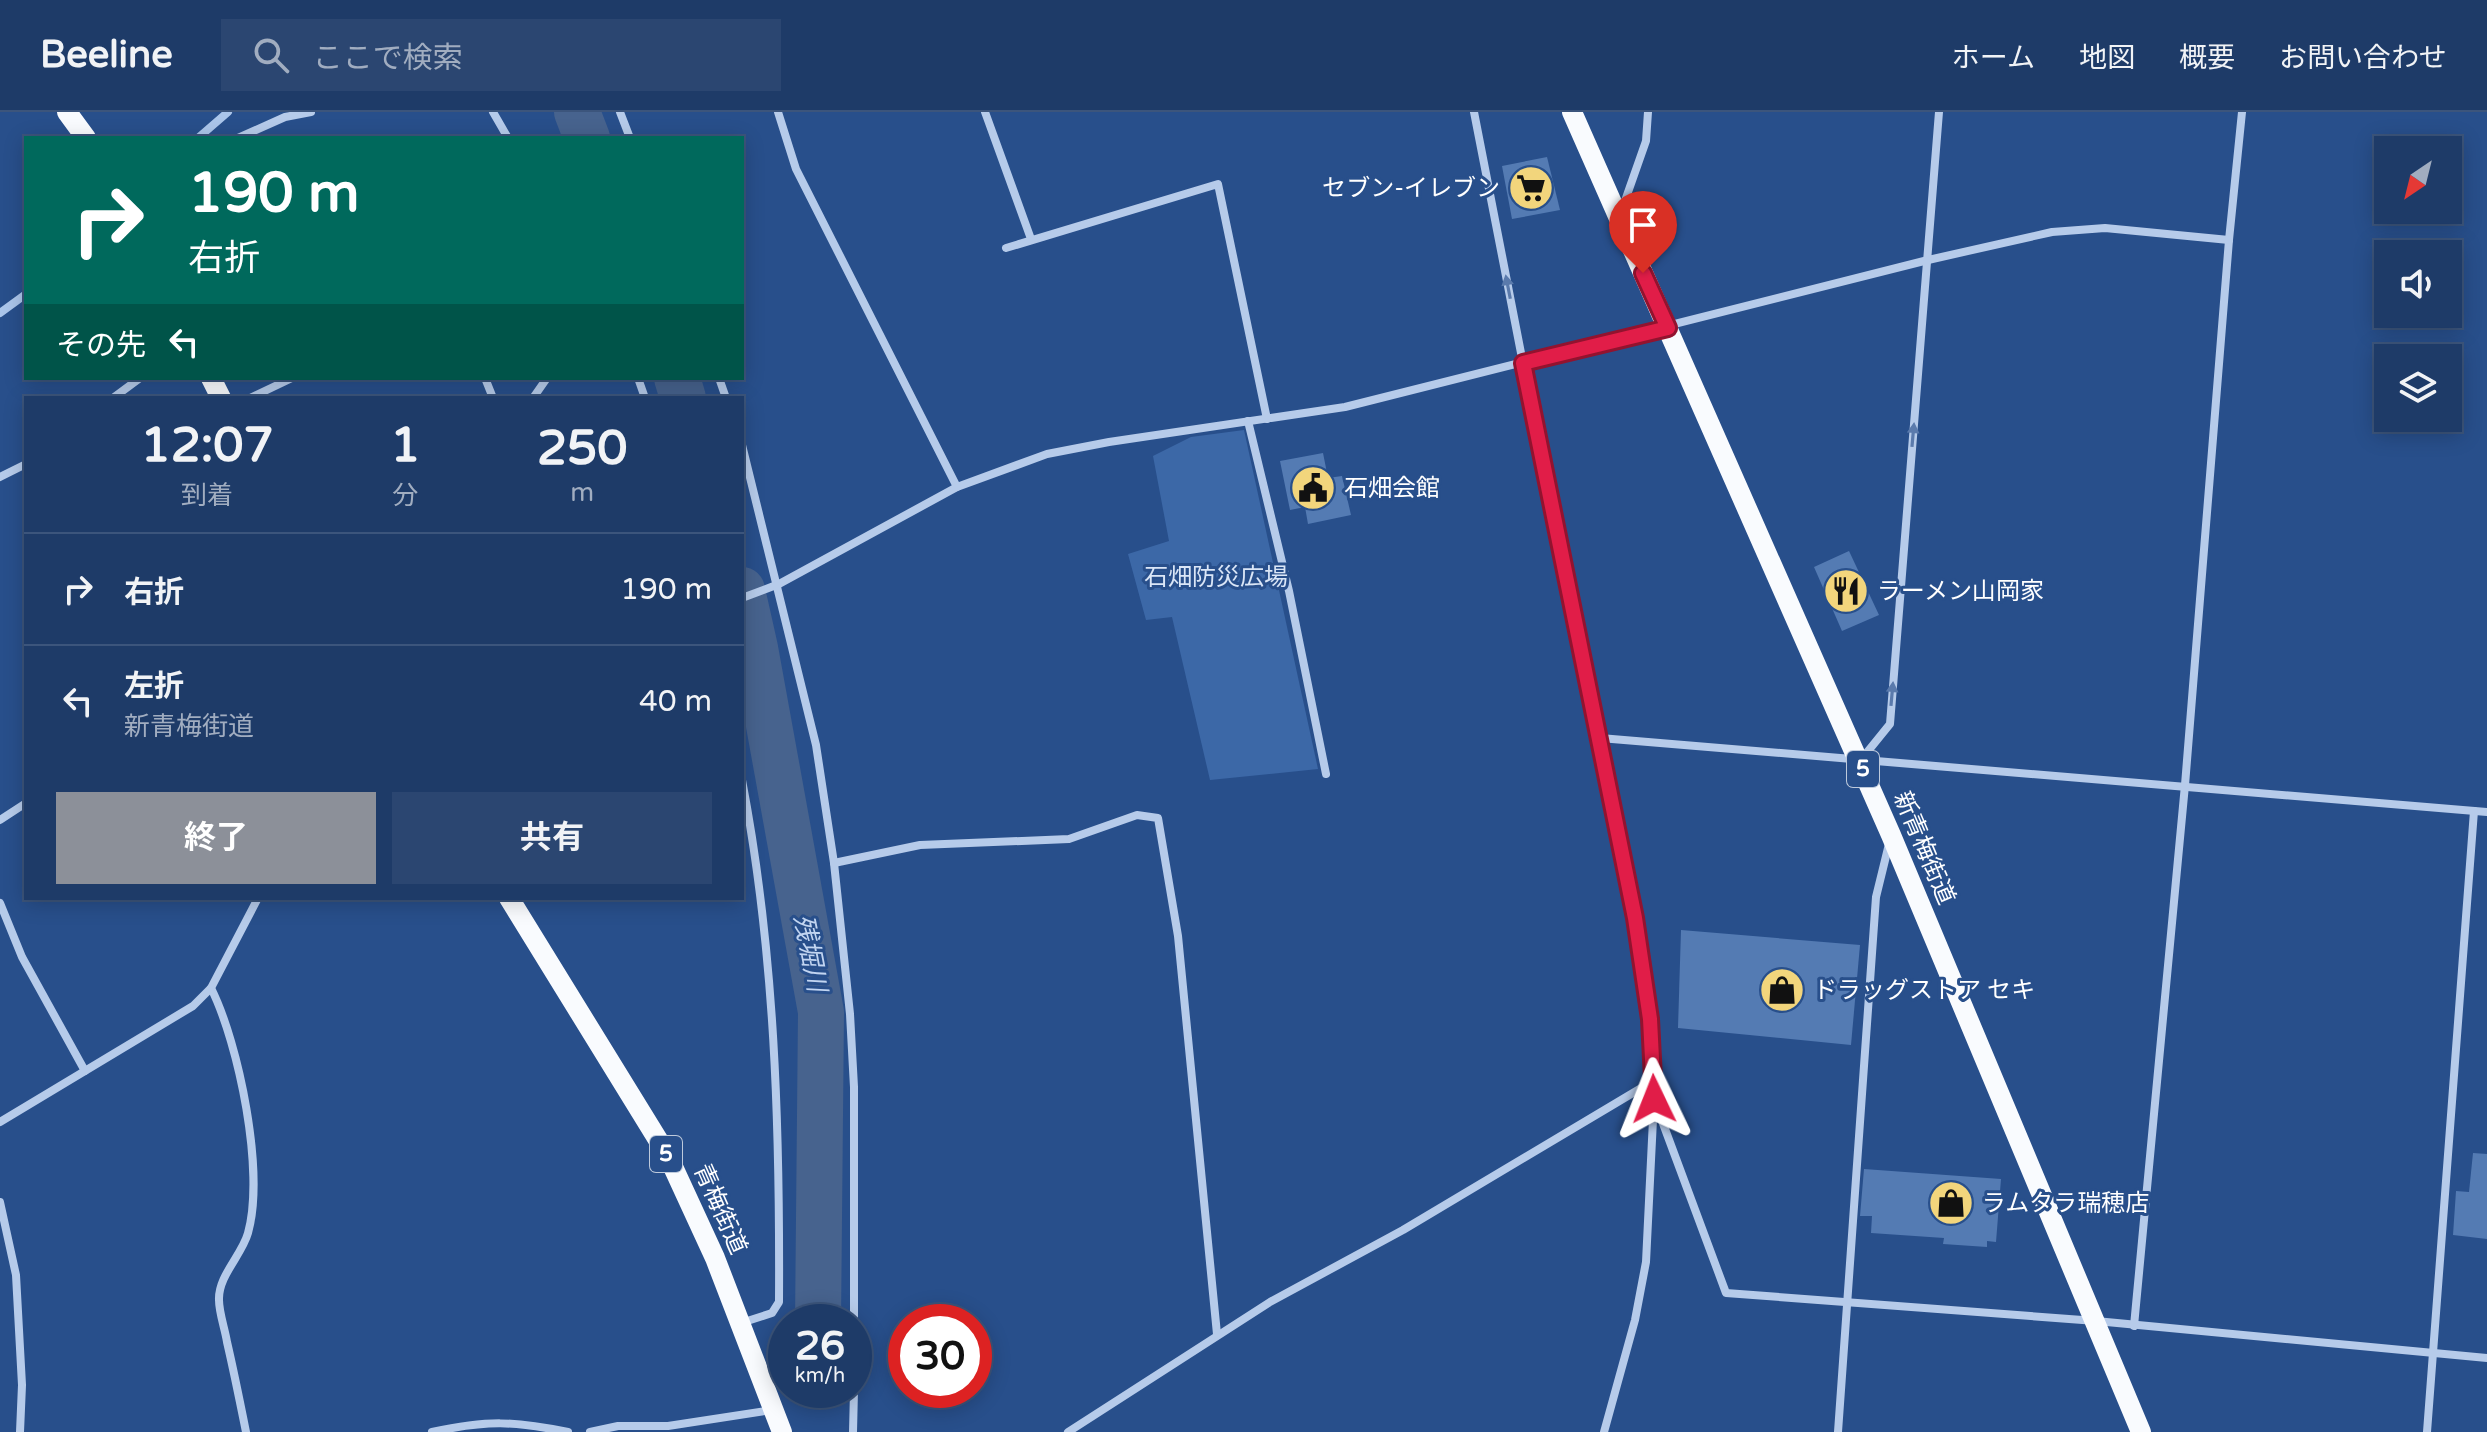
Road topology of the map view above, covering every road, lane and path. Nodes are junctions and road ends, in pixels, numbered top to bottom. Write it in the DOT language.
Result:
graph roads {
  1 [pos="67,112"];
  2 [pos="311,112"];
  3 [pos="493,112"];
  4 [pos="620,112"];
  5 [pos="778,112"];
  6 [pos="985,112"];
  7 [pos="1474,112"];
  8 [pos="1572,112"];
  9 [pos="1648,112"];
  10 [pos="1939,112"];
  11 [pos="2242,112"];
  12 [pos="85,136"];
  13 [pos="242,136"];
  14 [pos="507,136"];
  15 [pos="629,136"];
  16 [pos="1619,218"];
  17 [pos="1031,239"];
  18 [pos="2229,240"];
  19 [pos="1006,248"];
  20 [pos="1928,260"];
  21 [pos="1668,328"];
  22 [pos="1523,363"];
  23 [pos="137,380"];
  24 [pos="288,380"];
  25 [pos="116,396"];
  26 [pos="254,396"];
  27 [pos="1267,419"];
  28 [pos="1248,421"];
  29 [pos="744,454"];
  30 [pos="24,465"];
  31 [pos="0,477"];
  32 [pos="957,487"];
  33 [pos="775,586"];
  34 [pos="744,597"];
  35 [pos="1600,738"];
  36 [pos="1859,762"];
  37 [pos="1326,774"];
  38 [pos="2185,785"];
  39 [pos="744,794"];
  40 [pos="24,804"];
  41 [pos="2474,811"];
  42 [pos="2487,812"];
  43 [pos="0,820"];
  44 [pos="1891,835"];
  45 [pos="834,863"];
  46 [pos="257,900"];
  47 [pos="510,900"];
  48 [pos="0,903"];
  49 [pos="211,988"];
  50 [pos="85,1071"];
  51 [pos="1653,1081"];
  52 [pos="1654,1099"];
  53 [pos="0,1122"];
  54 [pos="0,1202"];
  55 [pos="1848,1301"];
  56 [pos="854,1304"];
  57 [pos="2096,1321"];
  58 [pos="740,1323"];
  59 [pos="2134,1326"];
  60 [pos="1217,1334"];
  61 [pos="2433,1354"];
  62 [pos="2487,1358"];
  63 [pos="854,1408"];
  64 [pos="773,1410"];
  65 [pos="20,1432"];
  66 [pos="246,1432"];
  67 [pos="432,1432"];
  68 [pos="568,1432"];
  69 [pos="590,1432"];
  70 [pos="782,1432"];
  71 [pos="853,1432"];
  72 [pos="1068,1432"];
  73 [pos="1604,1432"];
  74 [pos="1838,1432"];
  75 [pos="2141,1432"];
  76 [pos="2427,1432"];
  1 -- 12 [label="main road"];
  2 -- 13 [label="street"];
  3 -- 14 [label="street"];
  4 -- 15 [label="street"];
  5 -- 32 [label="street"];
  6 -- 17 [label="street"];
  22 -- 7 [label="street, one-way"];
  8 -- 16 [label="main road, 新青梅街道 / 5"];
  9 -- 16 [label="street"];
  10 -- 20 [label="street"];
  11 -- 18 [label="street"];
  16 -- 21 [label="main road, 新青梅街道 / 5"];
  17 -- 19 [label="street"];
  17 -- 27 [label="street"];
  18 -- 20 [label="street"];
  18 -- 38 [label="street"];
  20 -- 21 [label="street"];
  36 -- 20 [label="street, one-way"];
  21 -- 22 [label="street"];
  21 -- 36 [label="main road, 新青梅街道 / 5"];
  22 -- 27 [label="street"];
  22 -- 35 [label="street"];
  23 -- 25 [label="street"];
  24 -- 26 [label="street"];
  27 -- 28 [label="street"];
  28 -- 32 [label="street"];
  28 -- 37 [label="street"];
  29 -- 33 [label="street"];
  30 -- 31 [label="street"];
  32 -- 33 [label="street"];
  33 -- 34 [label="street"];
  33 -- 45 [label="street"];
  35 -- 36 [label="street"];
  35 -- 51 [label="street"];
  36 -- 38 [label="street"];
  36 -- 44 [label="main road, 新青梅街道 / 5"];
  38 -- 41 [label="street"];
  38 -- 59 [label="street"];
  39 -- 58 [label="street"];
  40 -- 43 [label="street"];
  41 -- 42 [label="street"];
  41 -- 61 [label="street"];
  44 -- 55 [label="street"];
  44 -- 57 [label="main road, 新青梅街道 / 5"];
  45 -- 56 [label="street"];
  45 -- 60 [label="street"];
  46 -- 49 [label="street"];
  47 -- 58 [label="main road, 青梅街道 / 5"];
  48 -- 50 [label="street"];
  49 -- 50 [label="street"];
  49 -- 66 [label="street"];
  50 -- 53 [label="street"];
  51 -- 52 [label="street"];
  51 -- 60 [label="street"];
  52 -- 55 [label="street"];
  52 -- 73 [label="street"];
  54 -- 65 [label="street"];
  55 -- 57 [label="street"];
  55 -- 74 [label="street"];
  57 -- 59 [label="street"];
  57 -- 75 [label="main road, 新青梅街道 / 5"];
  58 -- 64 [label="main road, 青梅街道 / 5"];
  59 -- 61 [label="street"];
  60 -- 72 [label="street"];
  61 -- 62 [label="street"];
  61 -- 76 [label="street"];
  63 -- 71 [label="street"];
  64 -- 69 [label="street"];
  64 -- 70 [label="main road, 青梅街道 / 5"];
  67 -- 68 [label="street"];
}
